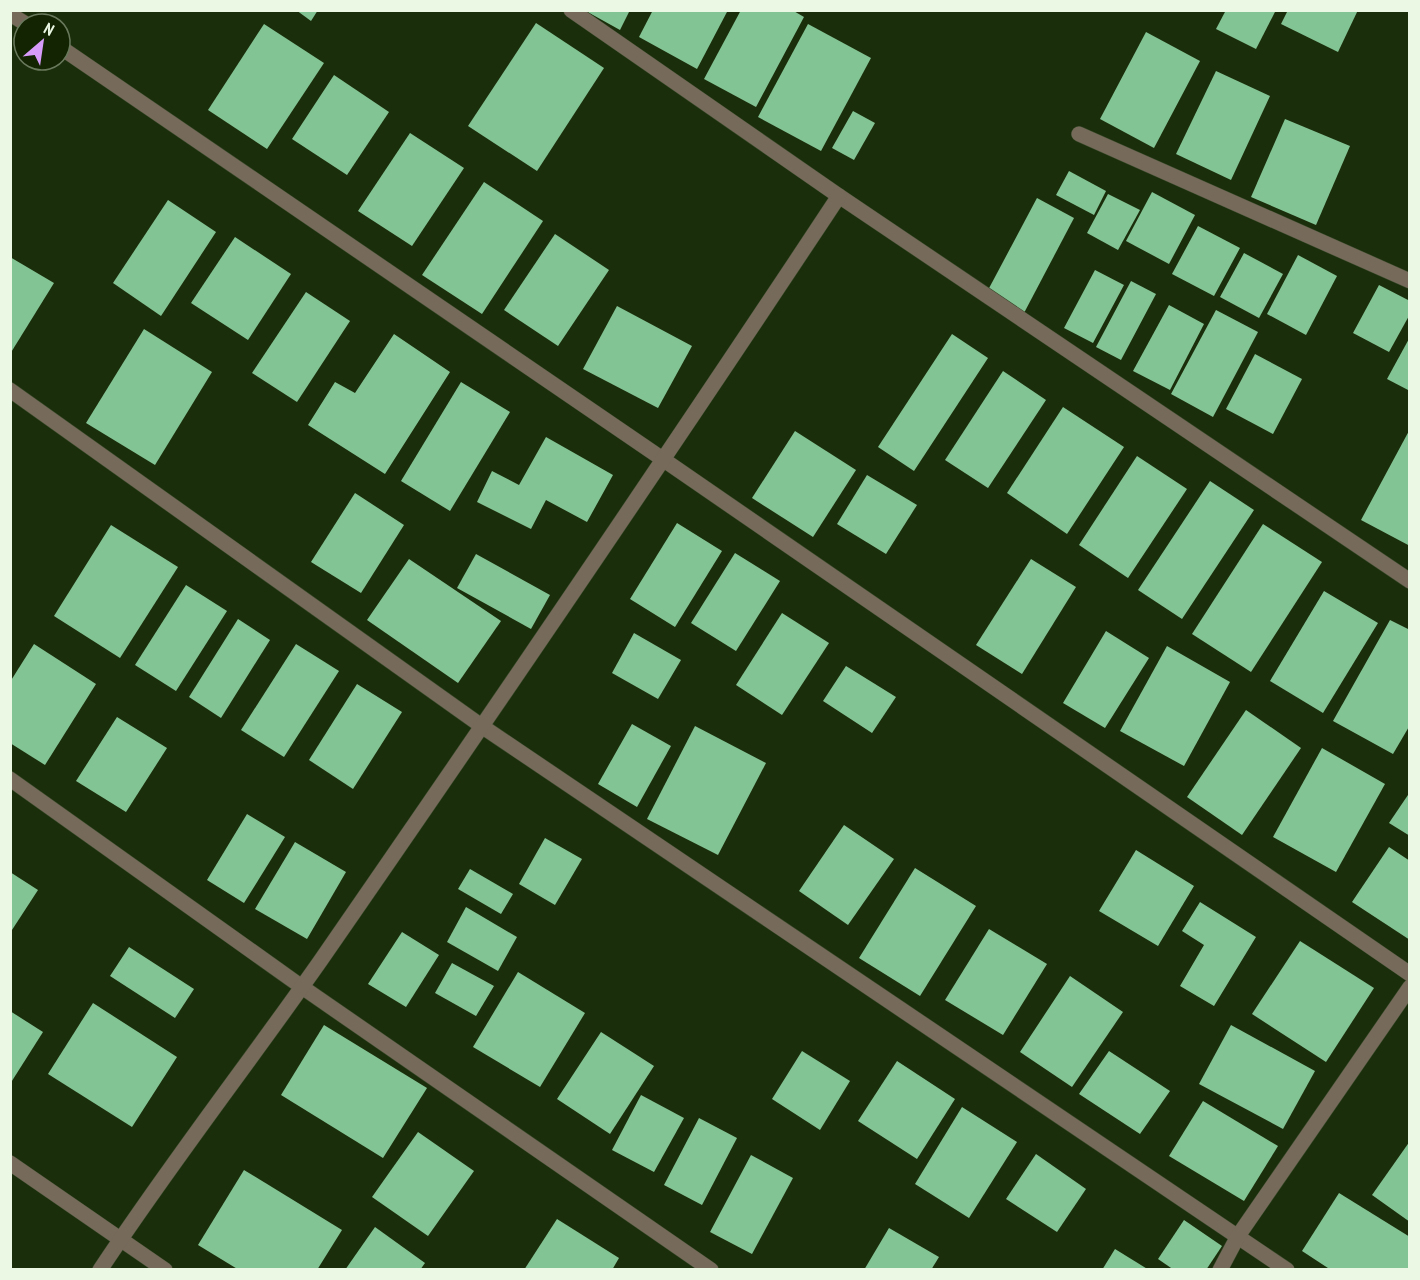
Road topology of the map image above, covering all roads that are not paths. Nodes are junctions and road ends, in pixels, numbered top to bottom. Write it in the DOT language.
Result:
graph roads {
  1 [pos="571,10"];
  2 [pos="72,56"];
  3 [pos="1079,134"];
  4 [pos="839,196"];
  5 [pos="1410,281"];
  6 [pos="10,390"];
  7 [pos="664,460"];
  8 [pos="1410,580"];
  9 [pos="483,727"];
  10 [pos="10,779"];
  11 [pos="1410,974"];
  12 [pos="302,987"];
  13 [pos="1410,987"];
  14 [pos="10,1163"];
  15 [pos="1238,1236"];
  16 [pos="121,1239"];
  17 [pos="100,1269"];
  18 [pos="165,1269"];
  19 [pos="711,1269"];
  20 [pos="1220,1269"];
  21 [pos="1287,1269"];
  1 -- 4 [label="street"];
  2 -- 7 [label="street"];
  3 -- 5 [label="street"];
  4 -- 7 [label="street"];
  4 -- 8 [label="street"];
  6 -- 9 [label="street"];
  7 -- 9 [label="street"];
  7 -- 11 [label="street"];
  9 -- 12 [label="street"];
  9 -- 15 [label="street"];
  10 -- 12 [label="street"];
  12 -- 16 [label="street"];
  12 -- 19 [label="street"];
  13 -- 15 [label="street"];
  14 -- 16 [label="street"];
  15 -- 20 [label="street"];
  15 -- 21 [label="street"];
  16 -- 17 [label="street"];
  16 -- 18 [label="street"];
}
